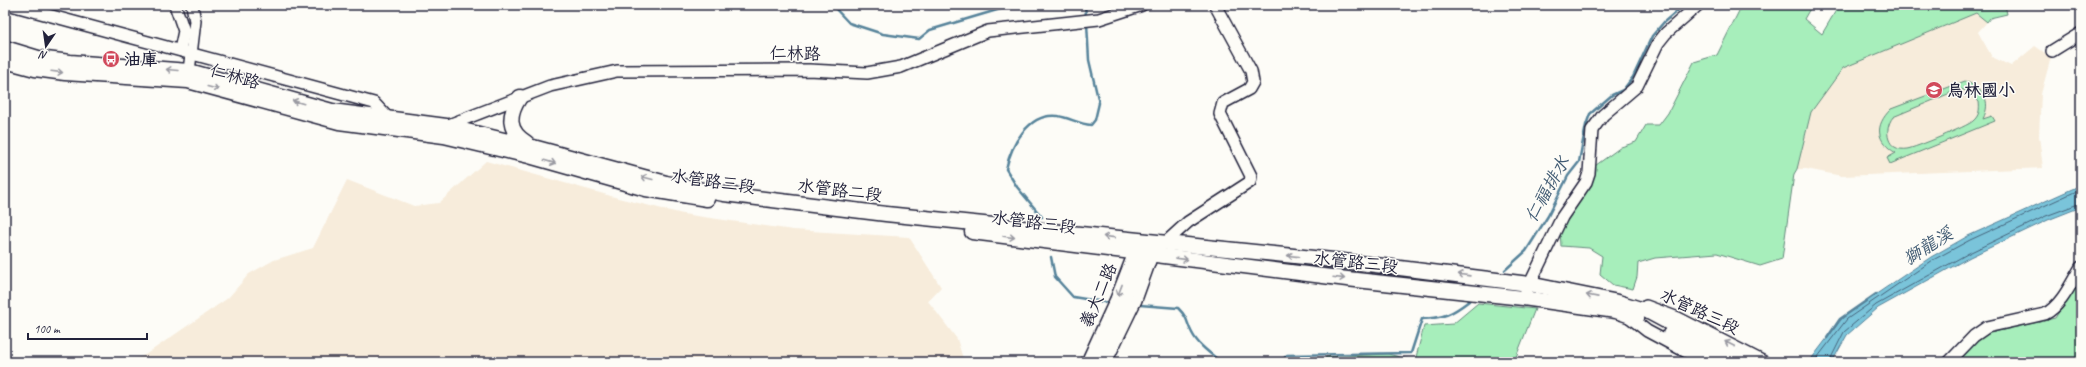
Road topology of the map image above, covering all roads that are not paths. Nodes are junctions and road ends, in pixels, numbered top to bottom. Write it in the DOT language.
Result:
graph roads {
  1 [pos="11,5"];
  2 [pos="175,5"];
  3 [pos="192,5"];
  4 [pos="1142,5"];
  5 [pos="1215,5"];
  6 [pos="1698,5"];
  7 [pos="2081,33"];
  8 [pos="5,48"];
  9 [pos="180,50"];
  10 [pos="2052,51"];
  11 [pos="191,53"];
  12 [pos="5,61"];
  13 [pos="189,71"];
  14 [pos="520,97"];
  15 [pos="389,119"];
  16 [pos="445,131"];
  17 [pos="533,147"];
  18 [pos="1148,247"];
  19 [pos="2081,266"];
  20 [pos="1529,284"];
  21 [pos="1523,298"];
  22 [pos="1618,302"];
  23 [pos="1626,314"];
  24 [pos="1087,362"];
  25 [pos="1096,362"];
  26 [pos="1106,362"];
  27 [pos="1704,362"];
  28 [pos="1721,362"];
  29 [pos="1742,362"];
  30 [pos="1764,362"];
  31 [pos="1949,362"];
  1 -- 9 [label="street"];
  2 -- 9 [label="street"];
  3 -- 11 [label="street"];
  4 -- 14 [label="street, 仁林路"];
  5 -- 18 [label="street"];
  6 -- 20 [label="street"];
  7 -- 10 [label="street"];
  13 -- 8 [label="main road, 仁林路, one-way"];
  9 -- 11 [label="street"];
  11 -- 13 [label="street"];
  11 -- 15 [label="street"];
  12 -- 16 [label="main road, 仁林路, one-way"];
  15 -- 13 [label="main road, 仁林路, one-way"];
  14 -- 16 [label="street, 仁林路"];
  14 -- 17 [label="main road"];
  15 -- 16 [label="main road, 仁林路"];
  16 -- 17 [label="main road"];
  16 -- 18 [label="main road, 水管路三段, one-way"];
  18 -- 17 [label="main road, 水管路二段, one-way"];
  20 -- 18 [label="main road, 水管路三段, one-way"];
  18 -- 21 [label="main road, 水管路三段, one-way"];
  18 -- 24 [label="street, 義大二路, one-way"];
  18 -- 25 [label="street, 義大二路"];
  18 -- 26 [label="street, 義大二路"];
  19 -- 31 [label="street"];
  20 -- 21 [label="street"];
  22 -- 20 [label="main road, 水管路三段, one-way"];
  21 -- 23 [label="main road, 水管路三段"];
  22 -- 29 [label="main road, 水管路三段"];
  30 -- 22 [label="street, 水管路三段, one-way"];
  23 -- 27 [label="street"];
  23 -- 28 [label="main road, 水管路三段"];
}
